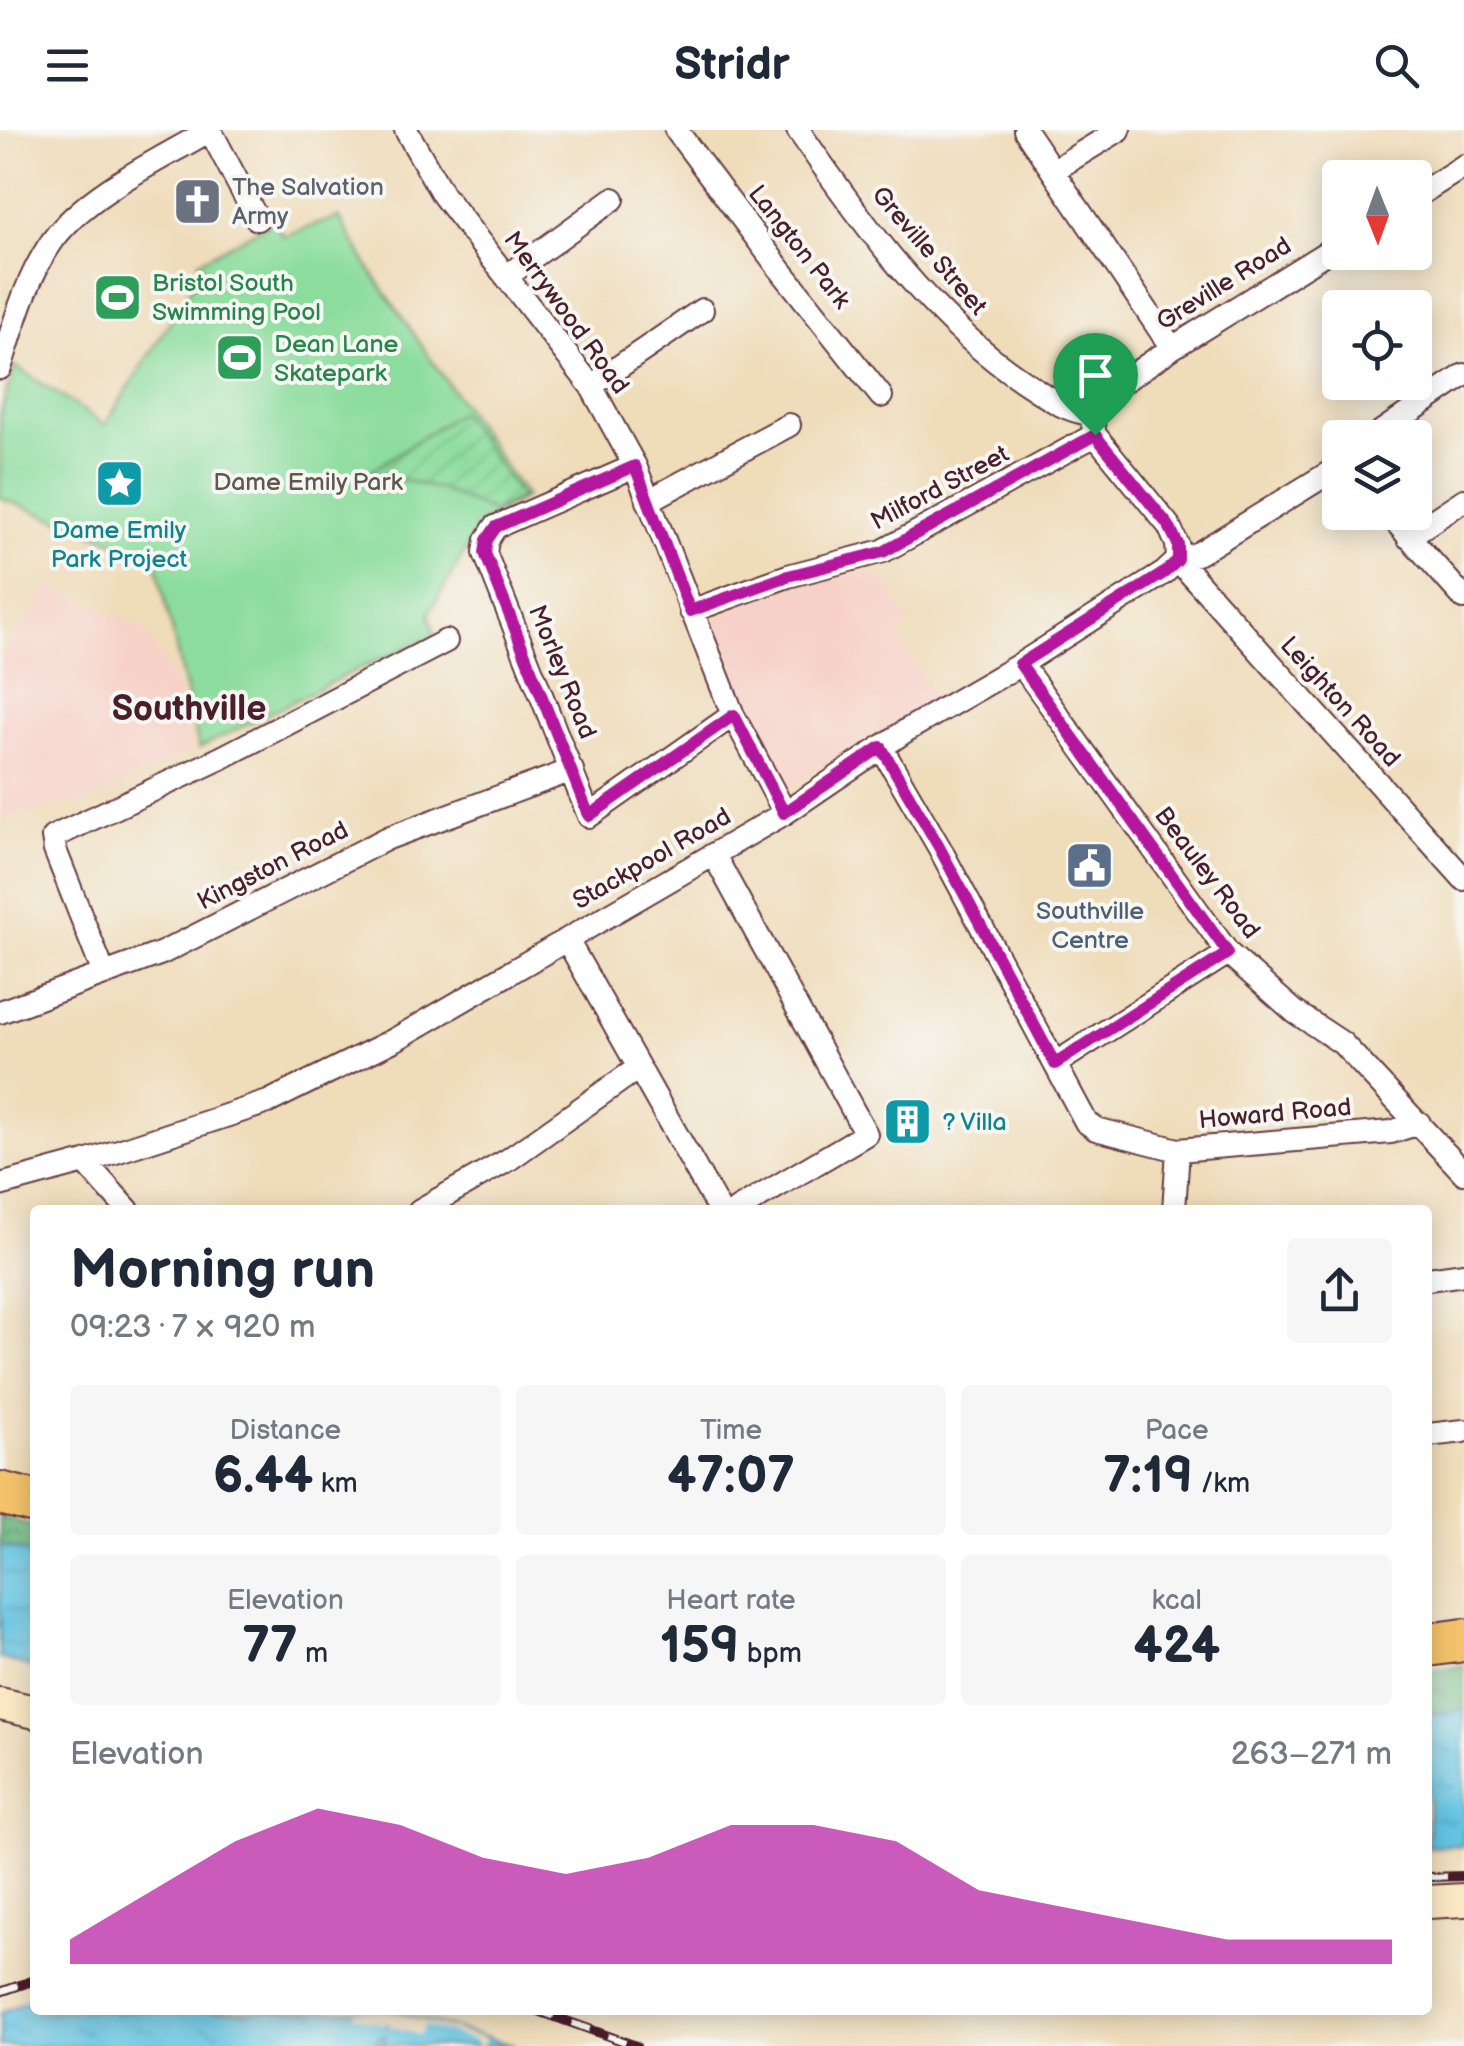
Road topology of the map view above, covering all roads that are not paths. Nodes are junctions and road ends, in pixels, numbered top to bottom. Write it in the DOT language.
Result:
graph roads {
  1 [pos="210,130"];
  2 [pos="406,130"];
  3 [pos="676,130"];
  4 [pos="798,130"];
  5 [pos="1025,130"];
  6 [pos="1120,130"];
  7 [pos="1464,166"];
  8 [pos="1054,170"];
  9 [pos="1432,186"];
  10 [pos="614,199"];
  11 [pos="257,219"];
  12 [pos="1322,255"];
  13 [pos="507,276"];
  14 [pos="702,310"];
  15 [pos="5,335"];
  16 [pos="1172,348"];
  17 [pos="0,368"];
  18 [pos="1464,375"];
  19 [pos="591,386"];
  20 [pos="881,396"];
  21 [pos="1398,420"];
  22 [pos="788,425"];
  23 [pos="1093,425"];
  24 [pos="635,466"];
  25 [pos="1322,474"];
  26 [pos="1464,500"];
  27 [pos="648,501"];
  28 [pos="1402,530"];
  29 [pos="1408,537"];
  30 [pos="1178,560"];
  31 [pos="1464,598"];
  32 [pos="690,611"];
  33 [pos="446,641"];
  34 [pos="1020,664"];
  35 [pos="734,715"];
  36 [pos="881,747"];
  37 [pos="572,770"];
  38 [pos="784,813"];
  39 [pos="714,855"];
  40 [pos="1464,879"];
  41 [pos="566,940"];
  42 [pos="1228,953"];
  43 [pos="104,974"];
  44 [pos="0,1012"];
  45 [pos="1055,1064"];
  46 [pos="638,1068"];
  47 [pos="1419,1123"];
  48 [pos="1178,1150"];
  49 [pos="86,1162"];
  50 [pos="1464,1173"];
  51 [pos="0,1185"];
  52 [pos="124,1205"];
  53 [pos="429,1205"];
  54 [pos="716,1205"];
  55 [pos="745,1205"];
  56 [pos="1174,1205"];
  57 [pos="1464,1274"];
  58 [pos="1432,1278"];
  59 [pos="1464,1431"];
  60 [pos="1432,1435"];
  61 [pos="0,1493"];
  62 [pos="30,1501"];
  63 [pos="1464,1640"];
  64 [pos="1432,1644"];
  65 [pos="0,1704"];
  66 [pos="30,1711"];
  67 [pos="1464,1900"];
  68 [pos="1432,1902"];
  1 -- 11 [label="street"];
  1 -- 15 [label="street"];
  2 -- 13 [label="street, Merrywood Road"];
  3 -- 20 [label="street, Langton Park"];
  4 -- 23 [label="street, Greville Street"];
  5 -- 8 [label="street"];
  6 -- 8 [label="street"];
  7 -- 9 [label="street"];
  8 -- 16 [label="street"];
  10 -- 13 [label="street"];
  12 -- 16 [label="street, Greville Road"];
  13 -- 19 [label="street, Merrywood Road"];
  14 -- 19 [label="street"];
  15 -- 17 [label="street"];
  16 -- 23 [label="street, Greville Road"];
  18 -- 21 [label="street"];
  19 -- 24 [label="street, Merrywood Road"];
  22 -- 27 [label="street"];
  23 -- 30 [label="street"];
  23 -- 32 [label="street, Milford Street"];
  24 -- 27 [label="street, Merrywood Road"];
  24 -- 37 [label="street, Morley Road"];
  25 -- 30 [label="street, Stackpool Road"];
  26 -- 29 [label="street"];
  27 -- 32 [label="street, Merrywood Road"];
  28 -- 29 [label="street"];
  29 -- 31 [label="street"];
  30 -- 34 [label="street, Stackpool Road"];
  30 -- 40 [label="street, Leighton Road"];
  32 -- 35 [label="street, Merrywood Road"];
  33 -- 43 [label="street"];
  34 -- 36 [label="street, Stackpool Road"];
  34 -- 42 [label="street, Beauley Road"];
  35 -- 37 [label="street, Morley Road"];
  35 -- 38 [label="street, Merrywood Road"];
  36 -- 38 [label="street, Stackpool Road"];
  36 -- 45 [label="street, Howard Road"];
  37 -- 43 [label="street, Kingston Road"];
  38 -- 39 [label="street, Stackpool Road"];
  39 -- 41 [label="street, Stackpool Road"];
  39 -- 55 [label="street"];
  41 -- 46 [label="street"];
  41 -- 49 [label="street, Stackpool Road"];
  42 -- 45 [label="street"];
  42 -- 47 [label="street, Beauley Road"];
  43 -- 44 [label="street, Kingston Road"];
  45 -- 48 [label="street, Howard Road"];
  46 -- 53 [label="street"];
  46 -- 54 [label="street"];
  47 -- 48 [label="street, Howard Road"];
  47 -- 50 [label="street, Beauley Road"];
  48 -- 56 [label="street"];
  49 -- 51 [label="street, Stackpool Road"];
  49 -- 52 [label="street"];
  57 -- 58 [label="street"];
  59 -- 60 [label="street"];
  61 -- 62 [label="highway"];
  63 -- 64 [label="highway"];
  65 -- 66 [label="street"];
  67 -- 68 [label="street"];
}
